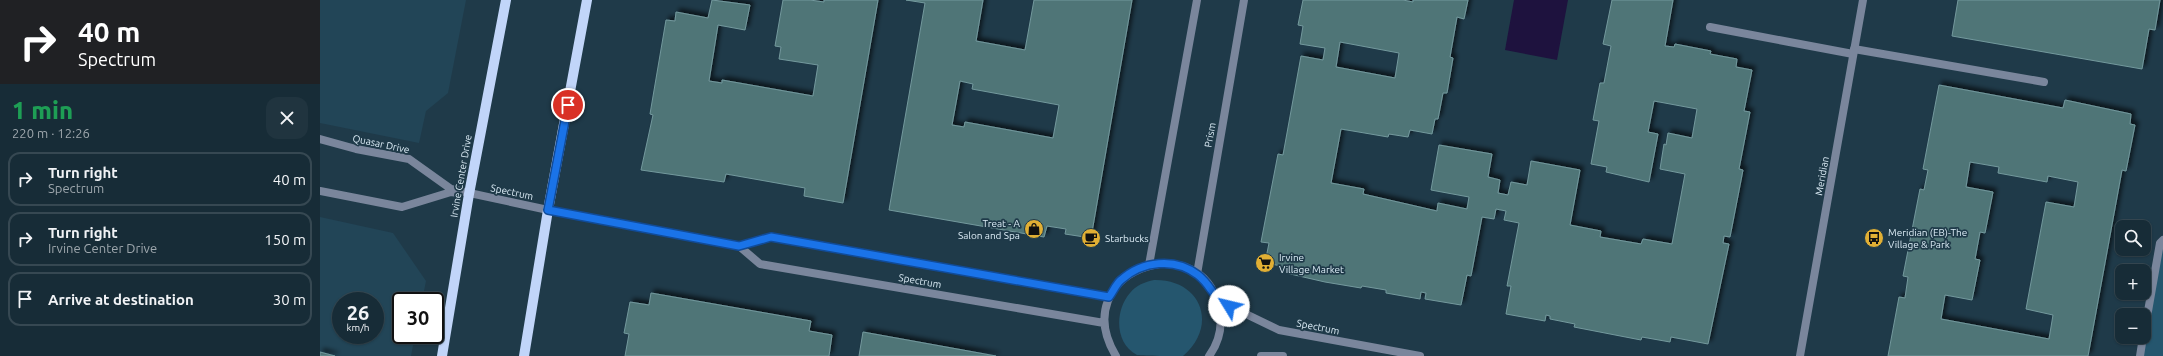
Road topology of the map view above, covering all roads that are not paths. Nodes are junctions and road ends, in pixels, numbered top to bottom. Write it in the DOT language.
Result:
graph roads {
  1 [pos="506,0"];
  2 [pos="586,0"];
  3 [pos="1197,0"];
  4 [pos="1244,0"];
  5 [pos="1863,0"];
  6 [pos="1710,27"];
  7 [pos="1854,51"];
  8 [pos="2044,82"];
  9 [pos="320,139"];
  10 [pos="320,191"];
  11 [pos="469,194"];
  12 [pos="548,210"];
  13 [pos="2163,240"];
  14 [pos="739,246"];
  15 [pos="1149,265"];
  16 [pos="1196,274"];
  17 [pos="1109,297"];
  18 [pos="1217,300"];
  19 [pos="2149,308"];
  20 [pos="1104,323"];
  21 [pos="2143,344"];
  22 [pos="442,356"];
  23 [pos="524,356"];
  24 [pos="1116,356"];
  25 [pos="1209,356"];
  26 [pos="1261,356"];
  27 [pos="1283,356"];
  28 [pos="1420,356"];
  29 [pos="1800,356"];
  30 [pos="2140,356"];
  1 -- 11 [label="main road, Irvine Center Drive"];
  2 -- 12 [label="main road"];
  3 -- 15 [label="street"];
  4 -- 16 [label="street, Prism"];
  5 -- 7 [label="street, Meridian"];
  6 -- 7 [label="street"];
  7 -- 8 [label="street"];
  7 -- 29 [label="street, Meridian"];
  9 -- 11 [label="street, Quasar Drive"];
  10 -- 11 [label="street"];
  11 -- 12 [label="street, Spectrum"];
  11 -- 22 [label="main road, Irvine Center Drive"];
  12 -- 14 [label="street, Spectrum"];
  12 -- 23 [label="main road"];
  13 -- 19 [label="street"];
  14 -- 17 [label="street, Spectrum"];
  14 -- 20 [label="street, Spectrum"];
  15 -- 16 [label="street"];
  15 -- 17 [label="street"];
  16 -- 18 [label="street"];
  17 -- 20 [label="street"];
  18 -- 25 [label="street"];
  18 -- 28 [label="street, Spectrum"];
  20 -- 24 [label="street"];
  21 -- 30 [label="street"];
  26 -- 27 [label="street"];
}
